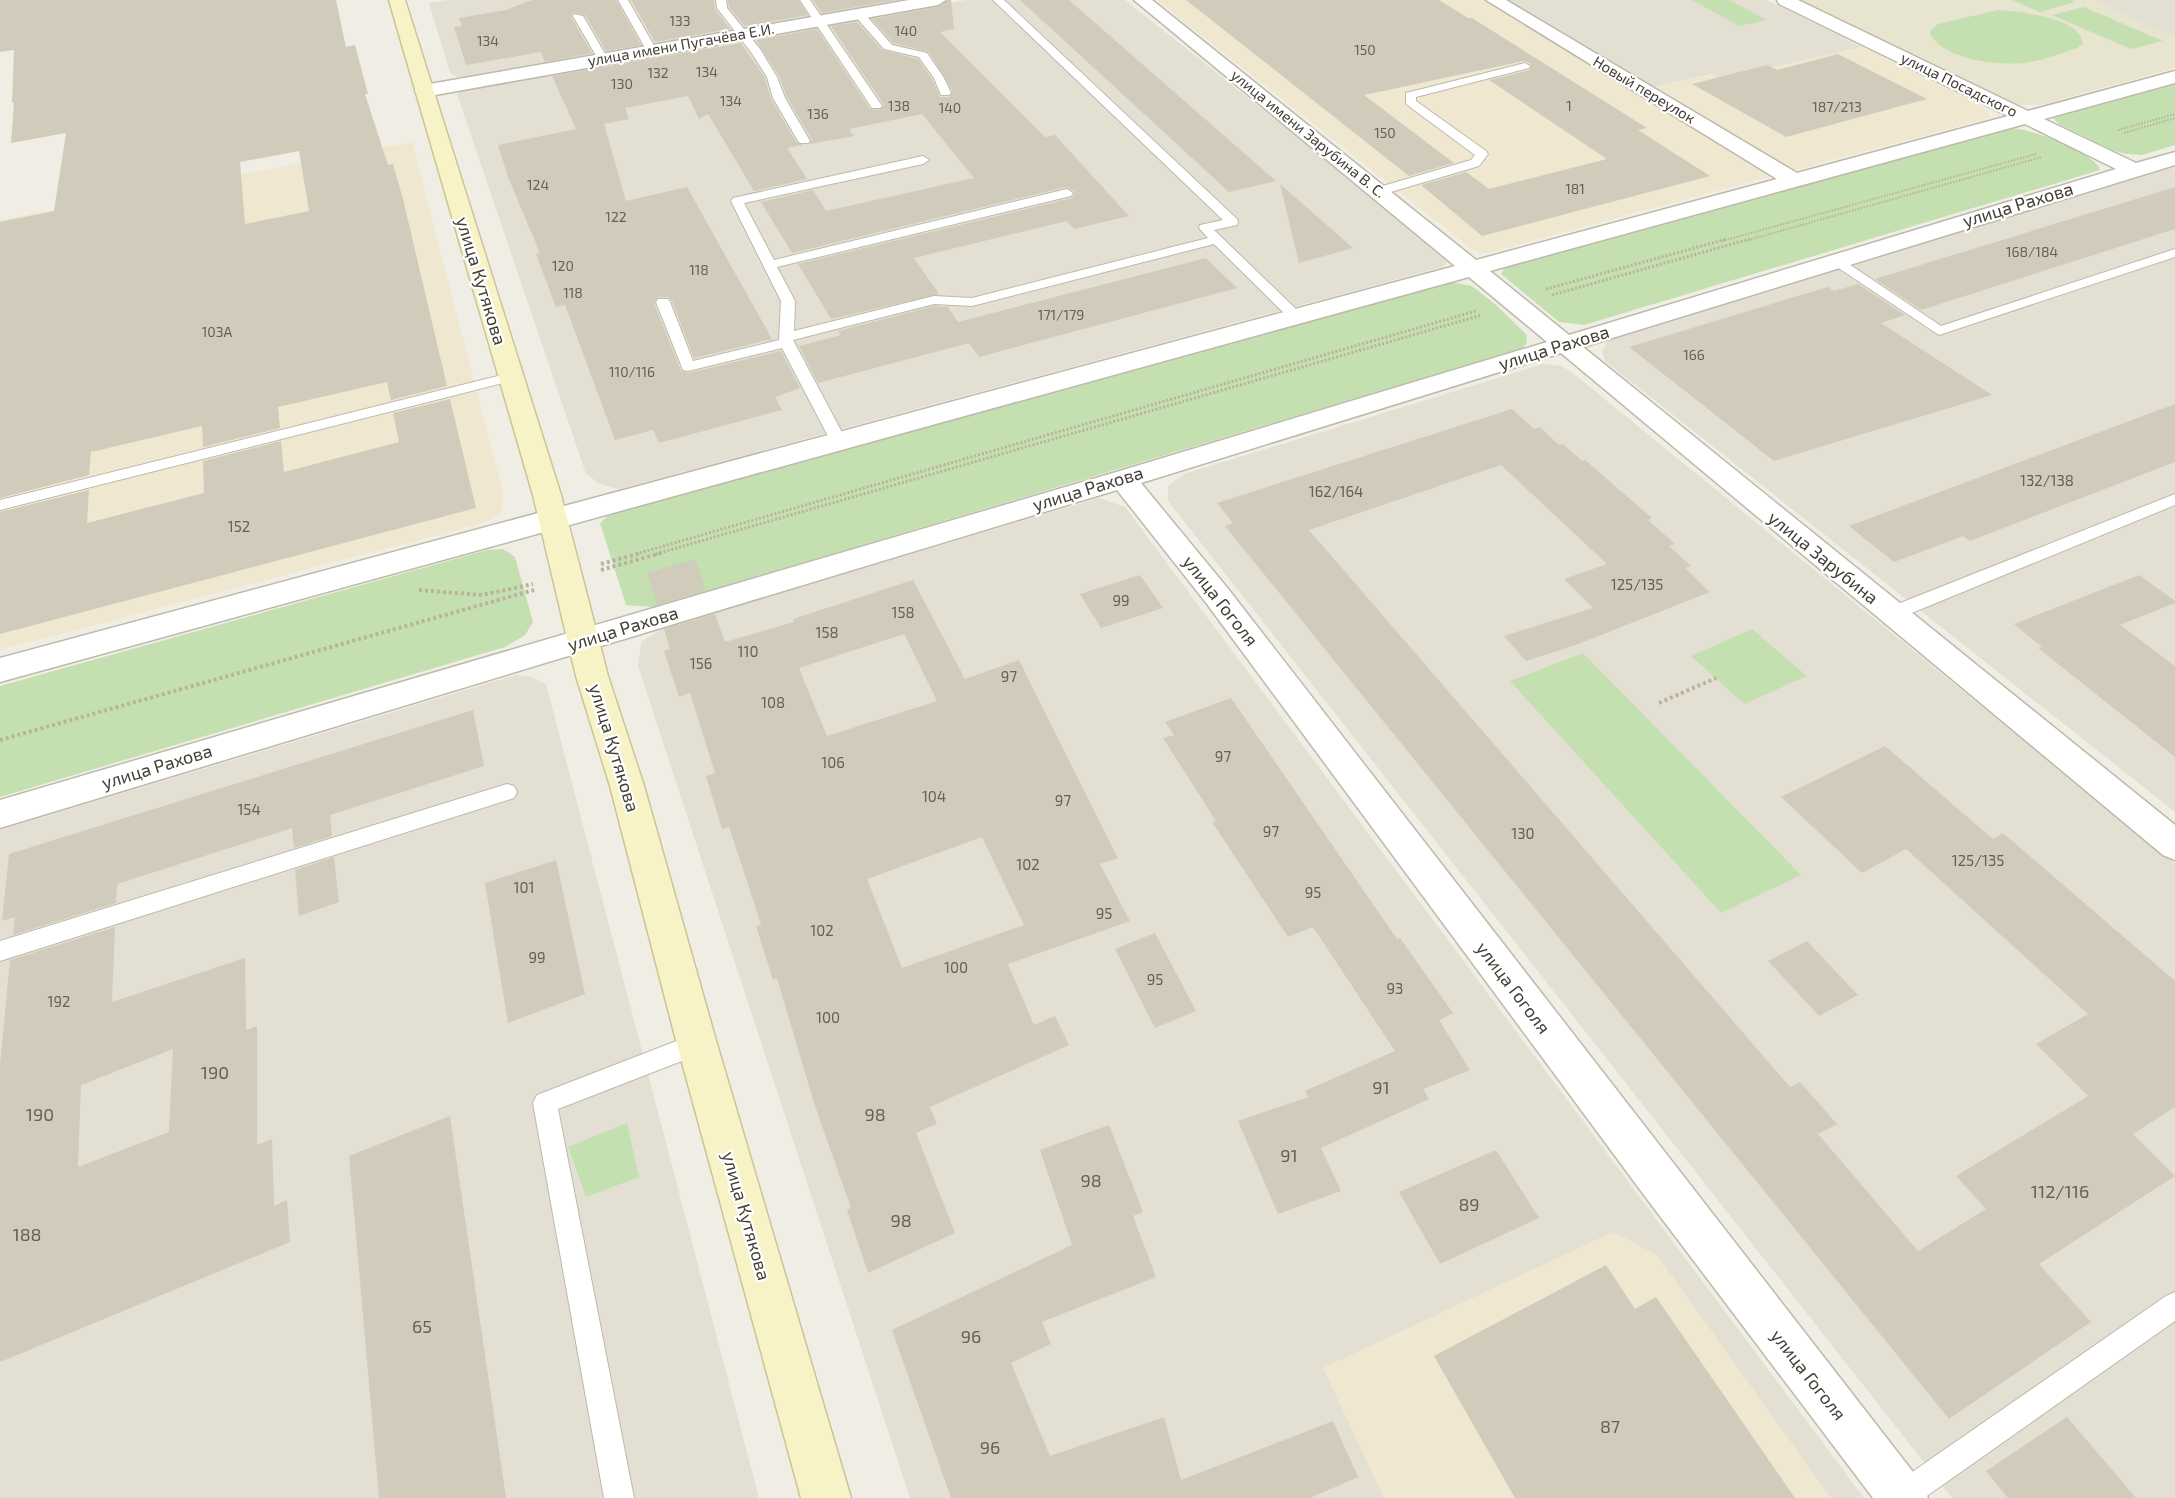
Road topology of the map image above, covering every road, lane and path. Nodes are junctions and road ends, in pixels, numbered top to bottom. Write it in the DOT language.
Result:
graph roads {
  1 [pos="397,0"];
  2 [pos="623,0"];
  3 [pos="721,0"];
  4 [pos="805,0"];
  5 [pos="938,0"];
  6 [pos="998,0"];
  7 [pos="1142,0"];
  8 [pos="1494,0"];
  9 [pos="1785,0"];
  10 [pos="859,14"];
  11 [pos="578,16"];
  12 [pos="820,20"];
  13 [pos="744,34"];
  14 [pos="652,51"];
  15 [pos="603,59"];
  16 [pos="1525,66"];
  17 [pos="2175,77"];
  18 [pos="424,91"];
  19 [pos="945,93"];
  20 [pos="876,106"];
  21 [pos="2175,116"];
  22 [pos="2026,118"];
  23 [pos="804,141"];
  24 [pos="2080,144"];
  25 [pos="2175,158"];
  26 [pos="923,160"];
  27 [pos="2134,170"];
  28 [pos="1795,181"];
  29 [pos="1380,191"];
  30 [pos="1067,193"];
  31 [pos="1218,239"];
  32 [pos="2175,253"];
  33 [pos="1835,261"];
  34 [pos="770,265"];
  35 [pos="1474,268"];
  36 [pos="663,302"];
  37 [pos="1515,302"];
  38 [pos="1295,316"];
  39 [pos="786,340"];
  40 [pos="1564,345"];
  41 [pos="510,377"];
  42 [pos="838,440"];
  43 [pos="1123,478"];
  44 [pos="2175,499"];
  45 [pos="0,505"];
  46 [pos="554,519"];
  47 [pos="567,577"];
  48 [pos="415,590"];
  49 [pos="1891,614"];
  50 [pos="583,641"];
  51 [pos="0,670"];
  52 [pos="1716,678"];
  53 [pos="1659,703"];
  54 [pos="0,740"];
  55 [pos="507,792"];
  56 [pos="0,814"];
  57 [pos="2175,845"];
  58 [pos="0,951"];
  59 [pos="697,1044"];
  60 [pos="2175,1305"];
  61 [pos="1902,1497"];
  62 [pos="619,1498"];
  63 [pos="826,1498"];
  1 -- 18 [label="street, улица Кутякова"];
  2 -- 14 [label="lane"];
  3 -- 13 [label="lane"];
  4 -- 12 [label="lane"];
  5 -- 10 [label="street, улица имени Пугачёва Е.И."];
  6 -- 31 [label="lane"];
  7 -- 29 [label="street, улица имени Зарубина В. С."];
  8 -- 28 [label="street, Новый переулок"];
  9 -- 22 [label="street, улица Посадского"];
  10 -- 12 [label="street, улица имени Пугачёва Е.И."];
  10 -- 19 [label="lane"];
  11 -- 15 [label="lane"];
  12 -- 13 [label="street, улица имени Пугачёва Е.И."];
  12 -- 20 [label="lane"];
  13 -- 14 [label="street, улица имени Пугачёва Е.И."];
  13 -- 23 [label="lane"];
  14 -- 15 [label="street, улица имени Пугачёва Е.И."];
  15 -- 18 [label="street, улица имени Пугачёва Е.И."];
  16 -- 29 [label="lane"];
  17 -- 22 [label="street"];
  18 -- 41 [label="street, улица Кутякова"];
  21 -- 24 [label="path"];
  21 -- 24 [label="path"];
  22 -- 24 [label="street, улица Посадского"];
  22 -- 28 [label="street"];
  24 -- 27 [label="street, улица Посадского"];
  24 -- 37 [label="path"];
  24 -- 37 [label="path"];
  25 -- 27 [label="street, улица Рахова"];
  26 -- 34 [label="lane"];
  27 -- 33 [label="street, улица Рахова"];
  28 -- 35 [label="street"];
  29 -- 35 [label="street, улица имени Зарубина В. С."];
  30 -- 34 [label="lane"];
  31 -- 38 [label="lane"];
  31 -- 39 [label="lane"];
  32 -- 33 [label="lane"];
  33 -- 40 [label="street, улица Рахова"];
  34 -- 39 [label="lane"];
  35 -- 37 [label="street, улица Зарубина"];
  35 -- 38 [label="street"];
  36 -- 39 [label="lane"];
  37 -- 40 [label="street, улица Зарубина"];
  37 -- 47 [label="path"];
  37 -- 47 [label="path"];
  38 -- 42 [label="street"];
  39 -- 42 [label="lane"];
  40 -- 43 [label="street, улица Рахова"];
  40 -- 49 [label="street, улица Зарубина"];
  41 -- 45 [label="lane"];
  41 -- 46 [label="street, улица Кутякова"];
  42 -- 46 [label="street"];
  43 -- 50 [label="street, улица Рахова"];
  43 -- 61 [label="street, улица Гоголя"];
  44 -- 49 [label="lane"];
  46 -- 47 [label="street, улица Кутякова"];
  46 -- 51 [label="street"];
  47 -- 48 [label="path"];
  47 -- 50 [label="street, улица Кутякова"];
  47 -- 54 [label="path"];
  49 -- 57 [label="street, улица Зарубина"];
  50 -- 56 [label="street, улица Рахова"];
  50 -- 59 [label="street, улица Кутякова"];
  52 -- 53 [label="path"];
  55 -- 58 [label="lane"];
  59 -- 62 [label="lane"];
  59 -- 63 [label="street, улица Кутякова"];
  60 -- 61 [label="lane"];
}
